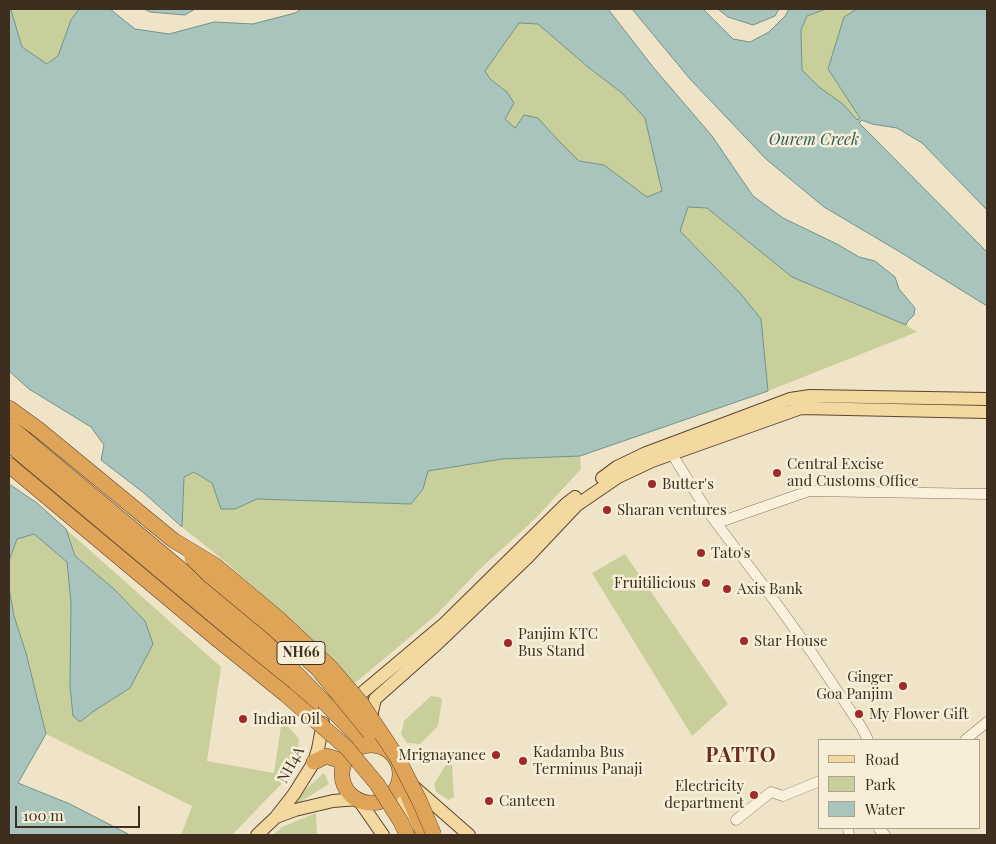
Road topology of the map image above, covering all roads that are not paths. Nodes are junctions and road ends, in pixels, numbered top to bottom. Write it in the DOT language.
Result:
graph roads {
  1 [pos="9,397"];
  2 [pos="987,398"];
  3 [pos="968,405"];
  4 [pos="9,408"];
  5 [pos="987,412"];
  6 [pos="9,426"];
  7 [pos="38,429"];
  8 [pos="9,444"];
  9 [pos="669,449"];
  10 [pos="9,465"];
  11 [pos="987,494"];
  12 [pos="717,523"];
  13 [pos="174,540"];
  14 [pos="329,719"];
  15 [pos="987,722"];
  16 [pos="868,739"];
  17 [pos="966,739"];
  18 [pos="373,746"];
  19 [pos="346,760"];
  20 [pos="314,762"];
  21 [pos="399,778"];
  22 [pos="818,782"];
  23 [pos="358,799"];
  24 [pos="276,817"];
  25 [pos="736,820"];
  26 [pos="257,835"];
  27 [pos="383,835"];
  28 [pos="408,835"];
  29 [pos="424,835"];
  30 [pos="434,835"];
  31 [pos="469,835"];
  1 -- 7 [label="highway"];
  2 -- 3 [label="main road"];
  3 -- 5 [label="main road"];
  3 -- 9 [label="main road"];
  4 -- 7 [label="highway, NH66"];
  6 -- 14 [label="highway"];
  7 -- 13 [label="highway, NH66"];
  8 -- 14 [label="highway"];
  9 -- 12 [label="street"];
  9 -- 14 [label="main road"];
  9 -- 18 [label="main road"];
  10 -- 28 [label="highway, NH66, bridge"];
  11 -- 12 [label="street"];
  12 -- 16 [label="street"];
  13 -- 29 [label="highway, NH66, bridge"];
  13 -- 30 [label="highway, bridge"];
  14 -- 18 [label="highway"];
  14 -- 19 [label="highway"];
  14 -- 20 [label="main road, NH4A"];
  15 -- 17 [label="street"];
  18 -- 19 [label="highway"];
  18 -- 21 [label="highway"];
  19 -- 20 [label="highway"];
  19 -- 23 [label="highway"];
  20 -- 24 [label="main road, NH4A"];
  21 -- 23 [label="highway"];
  21 -- 28 [label="main road"];
  21 -- 31 [label="main road"];
  22 -- 25 [label="street"];
  23 -- 24 [label="main road"];
  23 -- 27 [label="main road"];
  24 -- 26 [label="main road"];
}
